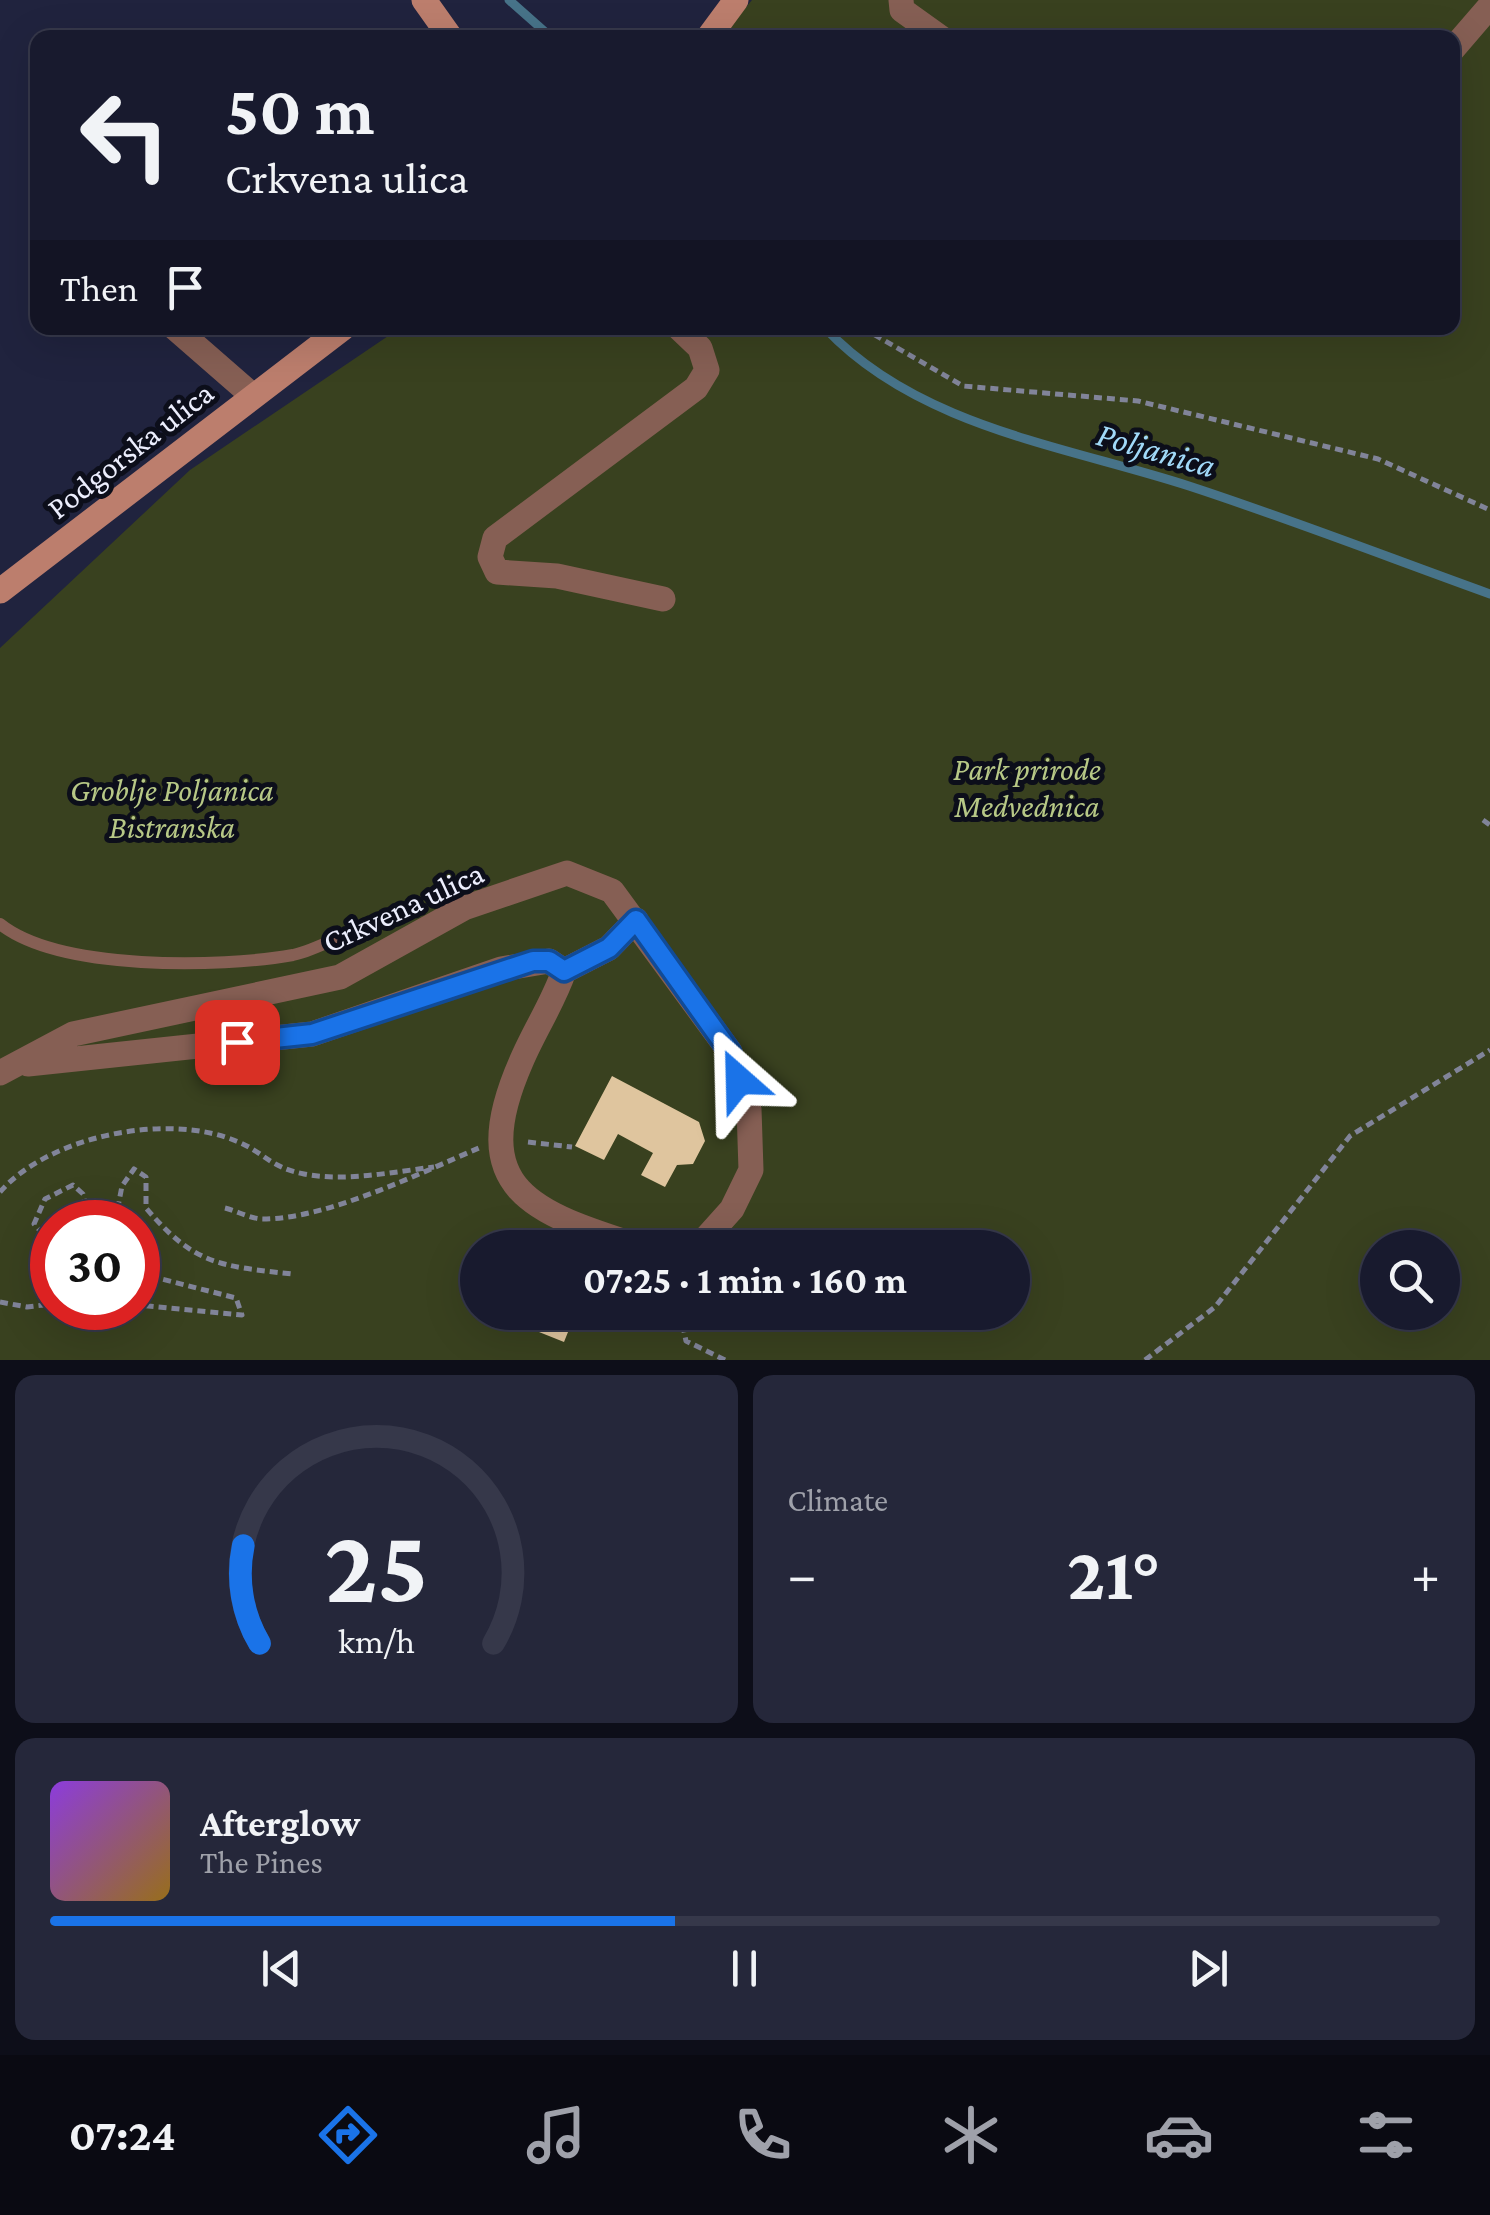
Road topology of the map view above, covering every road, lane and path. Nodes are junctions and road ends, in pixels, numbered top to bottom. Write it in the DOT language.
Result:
graph roads {
  1 [pos="424,0"];
  2 [pos="736,0"];
  3 [pos="901,0"];
  4 [pos="1490,6"];
  5 [pos="445,30"];
  6 [pos="714,30"];
  7 [pos="930,30"];
  8 [pos="1460,41"];
  9 [pos="183,335"];
  10 [pos="334,335"];
  11 [pos="686,335"];
  12 [pos="876,335"];
  13 [pos="252,396"];
  14 [pos="1490,510"];
  15 [pos="0,591"];
  16 [pos="663,599"];
  17 [pos="1483,820"];
  18 [pos="1490,825"];
  19 [pos="636,920"];
  20 [pos="0,924"];
  21 [pos="350,932"];
  22 [pos="564,971"];
  23 [pos="1490,1050"];
  24 [pos="6,1069"];
  25 [pos="500,1139"];
  26 [pos="572,1146"];
  27 [pos="434,1167"];
  28 [pos="0,1192"];
  29 [pos="45,1200"];
  30 [pos="84,1200"];
  31 [pos="119,1200"];
  32 [pos="146,1200"];
  33 [pos="226,1208"];
  34 [pos="160,1224"];
  35 [pos="596,1230"];
  36 [pos="713,1230"];
  37 [pos="292,1274"];
  38 [pos="160,1278"];
  39 [pos="0,1302"];
  40 [pos="30,1307"];
  41 [pos="160,1307"];
  42 [pos="684,1330"];
  43 [pos="724,1360"];
  44 [pos="1145,1360"];
  1 -- 5 [label="main road"];
  2 -- 6 [label="main road"];
  3 -- 7 [label="street"];
  4 -- 8 [label="street"];
  9 -- 13 [label="street, Podgorska ulica"];
  10 -- 13 [label="main road, Podgorska ulica"];
  11 -- 16 [label="street"];
  12 -- 14 [label="path"];
  13 -- 15 [label="main road, Podgorska ulica"];
  17 -- 18 [label="path"];
  19 -- 22 [label="street"];
  19 -- 24 [label="street, Crkvena ulica"];
  19 -- 36 [label="street, Crkvena ulica"];
  20 -- 21 [label="lane"];
  22 -- 24 [label="street, Crkvena ulica"];
  22 -- 25 [label="street"];
  23 -- 44 [label="path"];
  25 -- 26 [label="path"];
  25 -- 27 [label="path"];
  25 -- 35 [label="street"];
  27 -- 28 [label="path"];
  27 -- 33 [label="path"];
  29 -- 30 [label="path"];
  31 -- 32 [label="path"];
  34 -- 37 [label="path"];
  38 -- 41 [label="path"];
  39 -- 40 [label="path"];
  42 -- 43 [label="path"];
}
